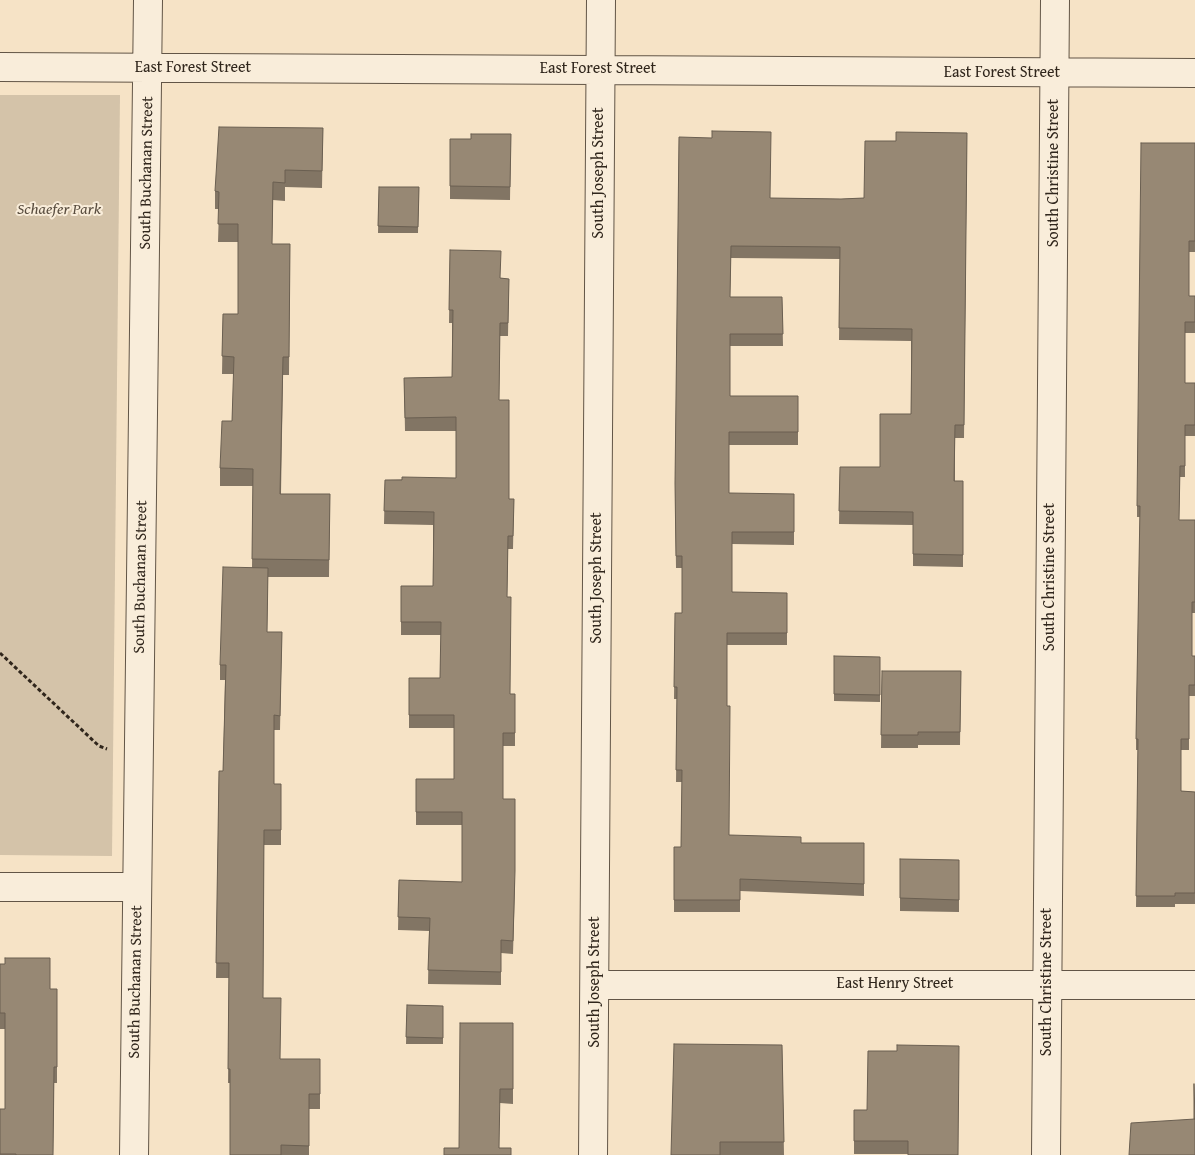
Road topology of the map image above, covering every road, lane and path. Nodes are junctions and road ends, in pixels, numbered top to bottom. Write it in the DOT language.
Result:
graph roads {
  1 [pos="148,0"];
  2 [pos="601,0"];
  3 [pos="1055,0"];
  4 [pos="0,67"];
  5 [pos="149,68"];
  6 [pos="600,69"];
  7 [pos="1054,73"];
  8 [pos="1195,73"];
  9 [pos="0,654"];
  10 [pos="138,761"];
  11 [pos="0,887"];
  12 [pos="137,887"];
  13 [pos="1047,984"];
  14 [pos="595,985"];
  15 [pos="1195,985"];
  16 [pos="134,1155"];
  17 [pos="593,1155"];
  18 [pos="1046,1155"];
  1 -- 5 [label="street, South Buchanan Street"];
  2 -- 6 [label="street, South Joseph Street"];
  3 -- 7 [label="street, South Christine Street"];
  4 -- 5 [label="street, East Forest Street"];
  5 -- 6 [label="street, East Forest Street"];
  5 -- 10 [label="street, South Buchanan Street"];
  6 -- 7 [label="street, East Forest Street"];
  6 -- 14 [label="street, South Joseph Street"];
  7 -- 8 [label="street, East Forest Street"];
  7 -- 13 [label="street, South Christine Street"];
  9 -- 10 [label="path"];
  10 -- 12 [label="street, South Buchanan Street"];
  11 -- 12 [label="street"];
  12 -- 16 [label="street, South Buchanan Street"];
  13 -- 14 [label="street, East Henry Street"];
  13 -- 15 [label="street, East Henry Street"];
  13 -- 18 [label="street, South Christine Street"];
  14 -- 17 [label="street, South Joseph Street"];
}
